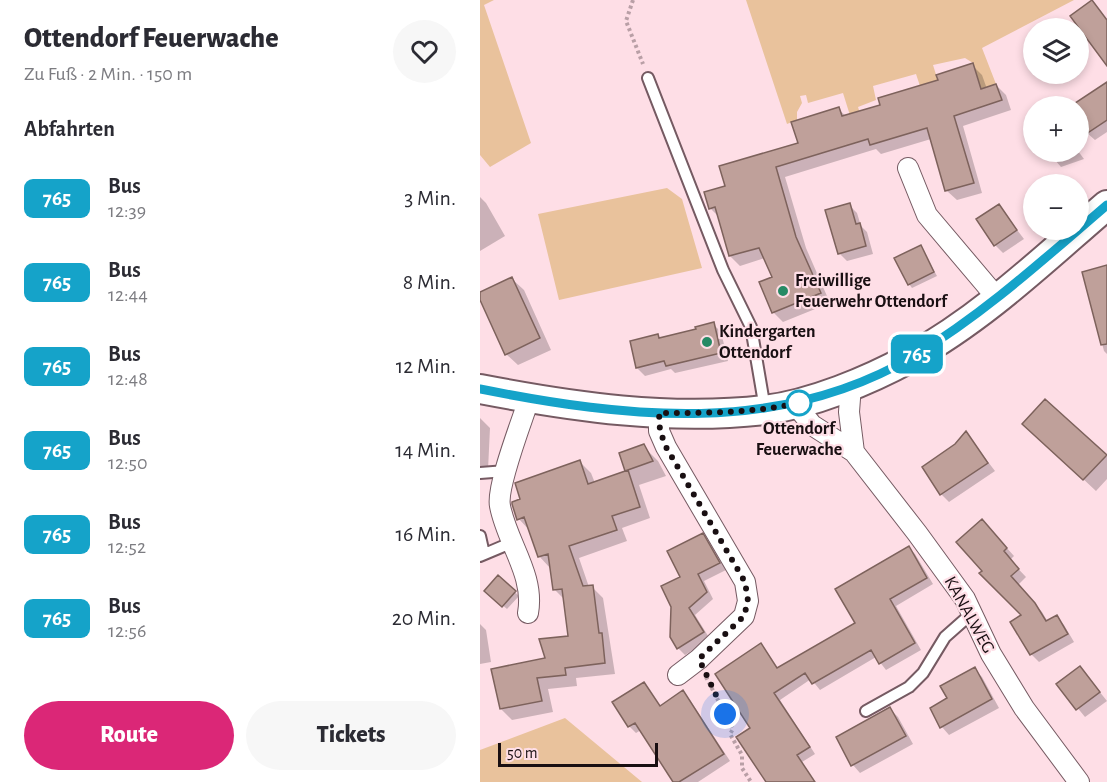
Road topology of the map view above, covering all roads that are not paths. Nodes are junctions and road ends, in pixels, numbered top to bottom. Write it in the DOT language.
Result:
graph roads {
  1 [pos="648,78"];
  2 [pos="908,168"];
  3 [pos="1107,205"];
  4 [pos="998,299"];
  5 [pos="851,385"];
  6 [pos="480,389"];
  7 [pos="529,399"];
  8 [pos="795,404"];
  9 [pos="765,410"];
  10 [pos="659,413"];
  11 [pos="854,452"];
  12 [pos="506,471"];
  13 [pos="480,473"];
  14 [pos="480,536"];
  15 [pos="513,542"];
  16 [pos="482,555"];
  17 [pos="528,613"];
  18 [pos="971,614"];
  19 [pos="678,675"];
  20 [pos="866,711"];
  21 [pos="1079,782"];
  1 -- 9 [label="lane"];
  2 -- 4 [label="street"];
  3 -- 4 [label="main road"];
  4 -- 5 [label="main road"];
  5 -- 8 [label="main road"];
  5 -- 11 [label="street"];
  6 -- 7 [label="main road"];
  7 -- 10 [label="main road"];
  7 -- 12 [label="street"];
  8 -- 9 [label="main road"];
  8 -- 11 [label="street, KANALWEG"];
  9 -- 10 [label="main road"];
  10 -- 19 [label="street"];
  11 -- 18 [label="street, KANALWEG"];
  12 -- 13 [label="lane"];
  12 -- 15 [label="street"];
  14 -- 16 [label="lane"];
  15 -- 16 [label="lane"];
  15 -- 17 [label="street"];
  18 -- 20 [label="lane"];
  18 -- 21 [label="street, KANALWEG"];
}
